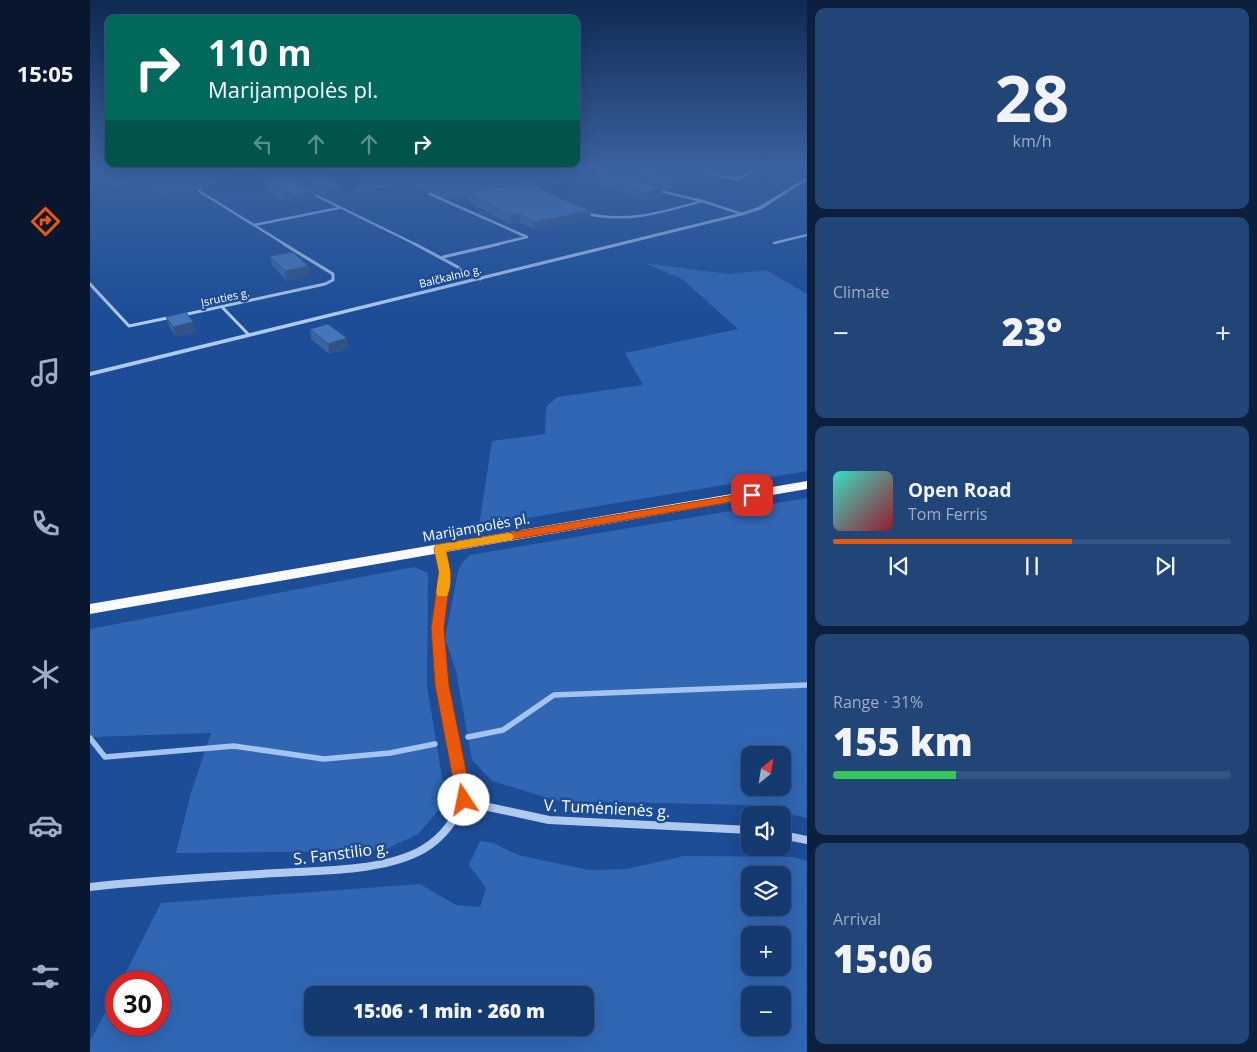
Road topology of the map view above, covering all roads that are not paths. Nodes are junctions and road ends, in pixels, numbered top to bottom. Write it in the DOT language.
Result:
graph roads {
  1 [pos="243,218"];
  2 [pos="289,218"];
  3 [pos="362,218"];
  4 [pos="484,218"];
  5 [pos="602,218"];
  6 [pos="619,218"];
  7 [pos="726,218"];
  8 [pos="254,225"];
  9 [pos="807,235"];
  10 [pos="774,243"];
  11 [pos="442,257"];
  12 [pos="480,279"];
  13 [pos="90,284"];
  14 [pos="222,306"];
  15 [pos="249,335"];
  16 [pos="90,374"];
  17 [pos="807,485"];
  18 [pos="440,548"];
  19 [pos="90,608"];
  20 [pos="464,800"];
  21 [pos="741,829"];
  22 [pos="791,837"];
  23 [pos="807,840"];
  24 [pos="90,886"];
  1 -- 8 [label="street"];
  2 -- 8 [label="street"];
  3 -- 11 [label="street"];
  4 -- 11 [label="street"];
  5 -- 6 [label="street"];
  7 -- 12 [label="street, Balčkalnio g."];
  8 -- 14 [label="street, Įsruties g."];
  9 -- 10 [label="street"];
  11 -- 12 [label="street"];
  12 -- 15 [label="street, Balčkalnio g."];
  13 -- 14 [label="street, Įsruties g."];
  14 -- 15 [label="street"];
  15 -- 16 [label="street, Balčkalnio g."];
  17 -- 18 [label="main road, Marijampolės pl."];
  18 -- 19 [label="main road, Marijampolės pl."];
  18 -- 20 [label="street"];
  20 -- 21 [label="street, V. Tumėnienės g."];
  20 -- 24 [label="street, S. Fanstilio g."];
  22 -- 23 [label="street"];
}
